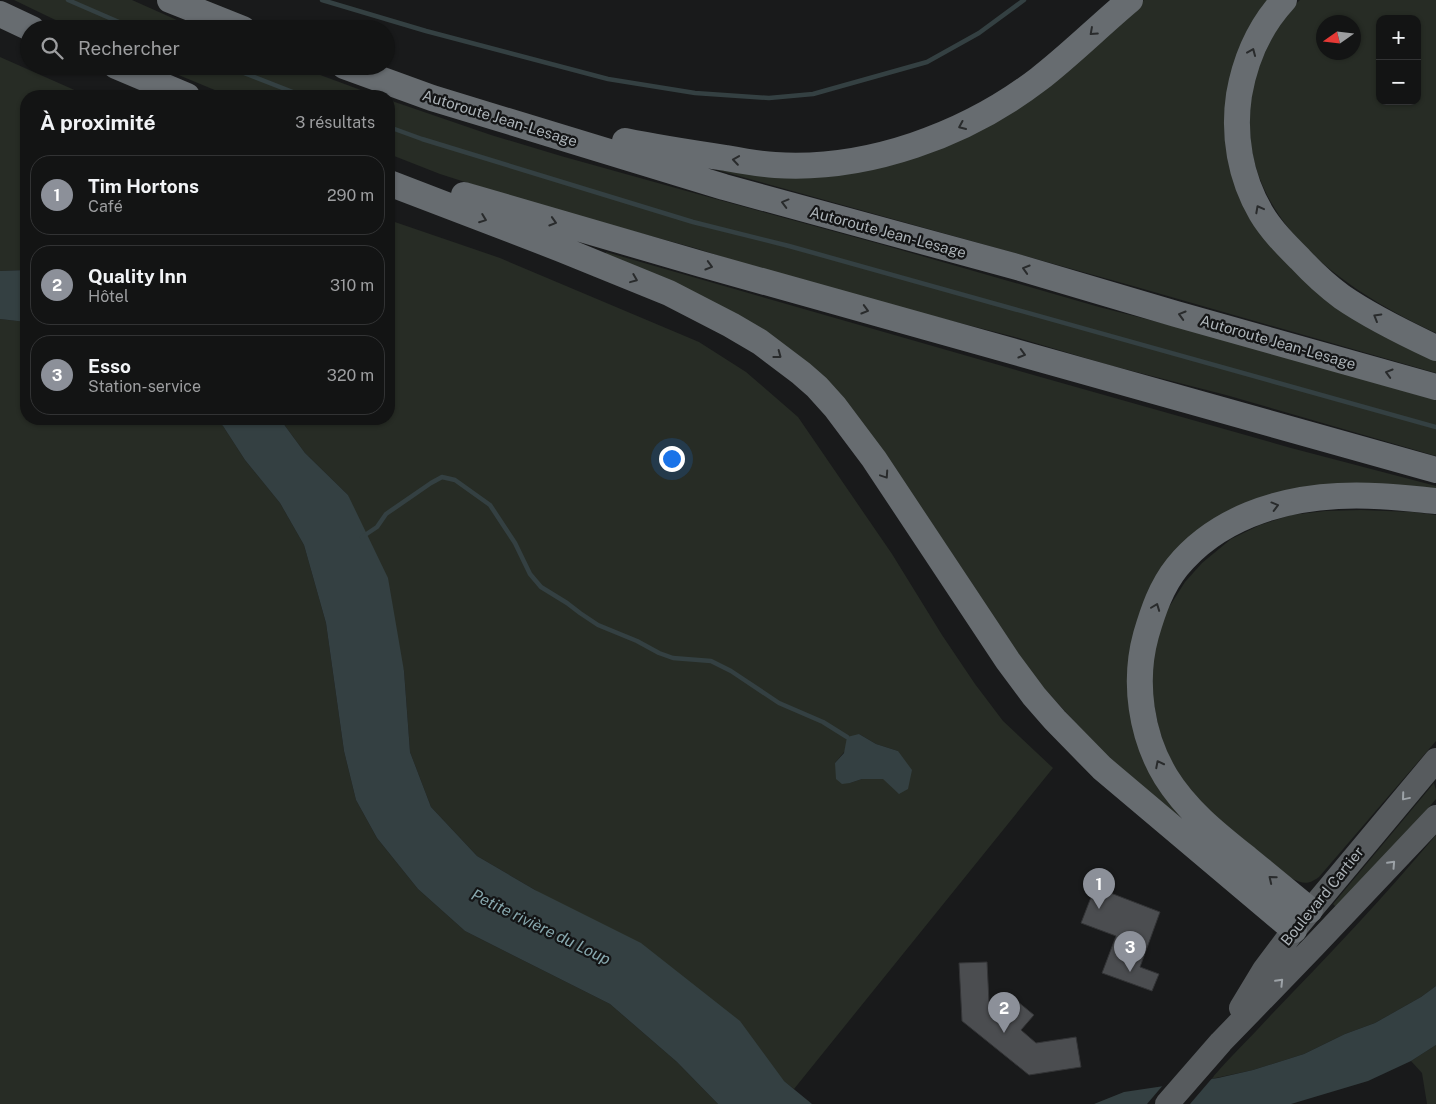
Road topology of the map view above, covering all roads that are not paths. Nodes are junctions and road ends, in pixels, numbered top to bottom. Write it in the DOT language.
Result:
graph roads {
  1 [pos="170,0"];
  2 [pos="1130,0"];
  3 [pos="1284,0"];
  4 [pos="0,14"];
  5 [pos="220,20"];
  6 [pos="20,23"];
  7 [pos="137,75"];
  8 [pos="369,75"];
  9 [pos="173,90"];
  10 [pos="432,98"];
  11 [pos="395,174"];
  12 [pos="395,185"];
  13 [pos="1436,348"];
  14 [pos="1436,386"];
  15 [pos="1436,470"];
  16 [pos="1436,501"];
  17 [pos="1436,760"];
  18 [pos="1436,817"];
  19 [pos="1302,920"];
  20 [pos="1331,928"];
  21 [pos="1314,946"];
  22 [pos="1221,1042"];
  23 [pos="1167,1104"];
  1 -- 5 [label="highway"];
  2 -- 10 [label="highway, one-way"];
  13 -- 3 [label="highway, one-way"];
  4 -- 6 [label="highway"];
  7 -- 9 [label="highway"];
  8 -- 10 [label="highway, Autoroute Jean-Lesage"];
  14 -- 10 [label="highway, Autoroute Jean-Lesage, one-way"];
  11 -- 15 [label="highway, one-way"];
  12 -- 19 [label="highway, one-way"];
  19 -- 16 [label="highway, one-way"];
  17 -- 19 [label="main road, Boulevard Cartier, one-way"];
  20 -- 18 [label="main road, Boulevard Cartier, one-way"];
  19 -- 20 [label="main road"];
  19 -- 21 [label="main road"];
  19 -- 22 [label="main road, Boulevard Cartier"];
  20 -- 21 [label="main road, Boulevard Cartier"];
  22 -- 21 [label="main road, Boulevard Cartier, one-way"];
  22 -- 23 [label="main road, Boulevard Cartier"];
}
